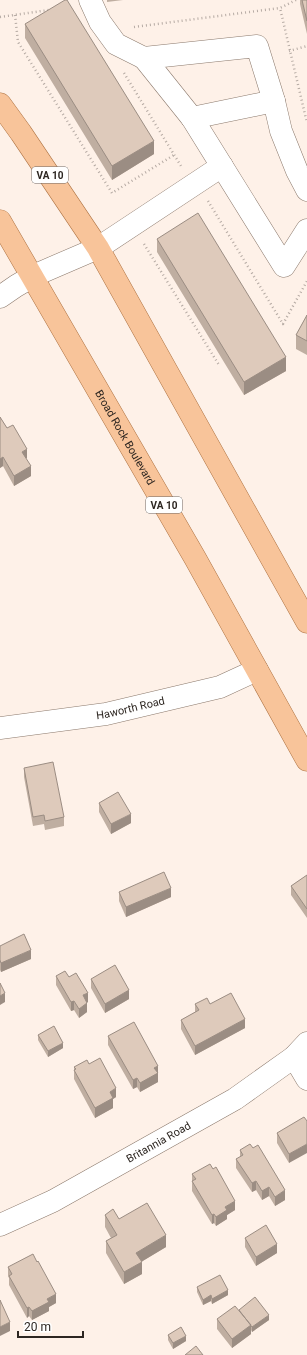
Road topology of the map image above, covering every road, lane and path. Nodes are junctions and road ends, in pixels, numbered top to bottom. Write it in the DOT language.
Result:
graph roads {
  1 [pos="90,0"];
  2 [pos="296,0"];
  3 [pos="280,8"];
  4 [pos="52,10"];
  5 [pos="15,15"];
  6 [pos="0,17"];
  7 [pos="130,28"];
  8 [pos="307,46"];
  9 [pos="289,50"];
  10 [pos="144,58"];
  11 [pos="121,69"];
  12 [pos="274,101"];
  13 [pos="0,104"];
  14 [pos="192,118"];
  15 [pos="307,123"];
  16 [pos="174,155"];
  17 [pos="222,166"];
  18 [pos="195,184"];
  19 [pos="307,190"];
  20 [pos="0,221"];
  21 [pos="132,225"];
  22 [pos="307,230"];
  23 [pos="98,248"];
  24 [pos="33,276"];
  25 [pos="307,281"];
  26 [pos="0,297"];
  27 [pos="218,365"];
  28 [pos="307,622"];
  29 [pos="257,670"];
  30 [pos="0,728"];
  31 [pos="307,760"];
  32 [pos="300,1050"];
  33 [pos="307,1079"];
  34 [pos="0,1225"];
  1 -- 10 [label="street"];
  2 -- 3 [label="path"];
  3 -- 7 [label="path"];
  3 -- 9 [label="path"];
  4 -- 5 [label="path"];
  5 -- 6 [label="path"];
  5 -- 16 [label="path"];
  8 -- 9 [label="path"];
  9 -- 15 [label="path"];
  10 -- 12 [label="street"];
  10 -- 14 [label="street"];
  11 -- 16 [label="path"];
  12 -- 14 [label="street"];
  12 -- 19 [label="street"];
  13 -- 23 [label="main road, VA 10"];
  14 -- 17 [label="street"];
  16 -- 18 [label="path"];
  17 -- 18 [label="street"];
  17 -- 22 [label="street"];
  18 -- 21 [label="street"];
  18 -- 25 [label="path"];
  20 -- 24 [label="main road, Broad Rock Boulevard / VA 10"];
  21 -- 23 [label="street"];
  21 -- 27 [label="path"];
  23 -- 24 [label="street"];
  23 -- 28 [label="main road, VA 10"];
  24 -- 26 [label="street"];
  24 -- 29 [label="main road, Broad Rock Boulevard / VA 10"];
  29 -- 30 [label="street, Haworth Road"];
  29 -- 31 [label="main road, Broad Rock Boulevard / VA 10"];
  32 -- 33 [label="street"];
  32 -- 34 [label="street, Britannia Road"];
}
